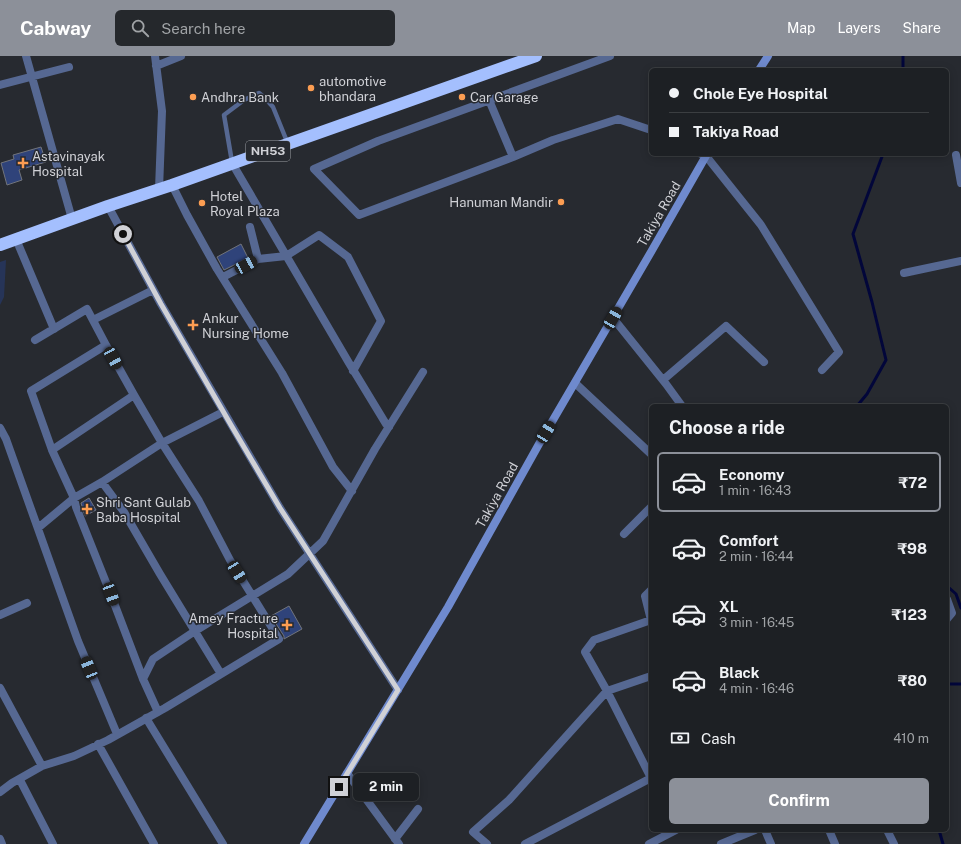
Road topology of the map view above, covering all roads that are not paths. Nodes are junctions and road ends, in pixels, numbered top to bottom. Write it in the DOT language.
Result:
graph roads {
  1 [pos="26,56"];
  2 [pos="155,56"];
  3 [pos="181,56"];
  4 [pos="536,56"];
  5 [pos="610,56"];
  6 [pos="768,56"];
  7 [pos="156,66"];
  8 [pos="69,67"];
  9 [pos="760,68"];
  10 [pos="31,77"];
  11 [pos="0,85"];
  12 [pos="489,100"];
  13 [pos="649,129"];
  14 [pos="288,144"];
  15 [pos="956,155"];
  16 [pos="514,156"];
  17 [pos="704,156"];
  18 [pos="706,156"];
  19 [pos="232,163"];
  20 [pos="961,183"];
  21 [pos="172,185"];
  22 [pos="159,189"];
  23 [pos="108,206"];
  24 [pos="72,219"];
  25 [pos="250,227"];
  26 [pos="16,239"];
  27 [pos="0,245"];
  28 [pos="286,256"];
  29 [pos="258,259"];
  30 [pos="961,261"];
  31 [pos="904,273"];
  32 [pos="222,277"];
  33 [pos="154,290"];
  34 [pos="613,318"];
  35 [pos="93,320"];
  36 [pos="54,329"];
  37 [pos="35,340"];
  38 [pos="106,345"];
  39 [pos="764,362"];
  40 [pos="822,370"];
  41 [pos="353,371"];
  42 [pos="423,372"];
  43 [pos="663,380"];
  44 [pos="575,383"];
  45 [pos="134,395"];
  46 [pos="681,404"];
  47 [pos="223,412"];
  48 [pos="389,427"];
  49 [pos="0,428"];
  50 [pos="162,443"];
  51 [pos="52,450"];
  52 [pos="649,452"];
  53 [pos="102,482"];
  54 [pos="352,491"];
  55 [pos="74,498"];
  56 [pos="649,509"];
  57 [pos="38,528"];
  58 [pos="624,534"];
  59 [pos="310,554"];
  60 [pos="649,592"];
  61 [pos="252,596"];
  62 [pos="27,603"];
  63 [pos="949,605"];
  64 [pos="649,612"];
  65 [pos="0,615"];
  66 [pos="949,617"];
  67 [pos="649,621"];
  68 [pos="195,631"];
  69 [pos="221,674"];
  70 [pos="649,677"];
  71 [pos="143,679"];
  72 [pos="0,688"];
  73 [pos="398,690"];
  74 [pos="607,691"];
  75 [pos="158,712"];
  76 [pos="146,718"];
  77 [pos="117,734"];
  78 [pos="98,744"];
  79 [pos="42,766"];
  80 [pos="347,773"];
  81 [pos="649,774"];
  82 [pos="649,779"];
  83 [pos="20,780"];
  84 [pos="0,792"];
  85 [pos="418,809"];
  86 [pos="671,832"];
  87 [pos="750,832"];
  88 [pos="767,832"];
  89 [pos="829,832"];
  90 [pos="888,832"];
  91 [pos="660,837"];
  92 [pos="0,839"];
  93 [pos="397,842"];
  94 [pos="306,843"];
  95 [pos="2,844"];
  96 [pos="53,844"];
  97 [pos="154,844"];
  98 [pos="223,844"];
  99 [pos="487,844"];
  100 [pos="525,844"];
  101 [pos="649,844"];
  102 [pos="721,844"];
  103 [pos="771,844"];
  104 [pos="835,844"];
  105 [pos="894,844"];
  1 -- 10 [label="street"];
  2 -- 7 [label="street"];
  3 -- 7 [label="street"];
  4 -- 14 [label="highway, NH53"];
  5 -- 12 [label="street"];
  6 -- 9 [label="main road"];
  7 -- 22 [label="street"];
  8 -- 10 [label="street"];
  10 -- 11 [label="street"];
  10 -- 24 [label="street"];
  12 -- 16 [label="street"];
  12 -- 16 [label="street"];
  13 -- 16 [label="street"];
  14 -- 19 [label="highway, NH53"];
  14 -- 19 [label="lane"];
  15 -- 20 [label="street"];
  17 -- 34 [label="main road, Takiya Road"];
  18 -- 40 [label="street"];
  19 -- 21 [label="highway, NH53"];
  19 -- 28 [label="street"];
  21 -- 22 [label="highway, NH53"];
  21 -- 32 [label="street"];
  22 -- 23 [label="highway, NH53"];
  23 -- 24 [label="highway, NH53"];
  23 -- 33 [label="street"];
  24 -- 26 [label="highway, NH53"];
  25 -- 29 [label="street"];
  26 -- 27 [label="highway, NH53"];
  26 -- 36 [label="street"];
  28 -- 29 [label="street"];
  28 -- 41 [label="street"];
  28 -- 41 [label="street"];
  29 -- 32 [label="street"];
  30 -- 31 [label="street"];
  32 -- 54 [label="street"];
  33 -- 35 [label="street"];
  33 -- 47 [label="street"];
  34 -- 43 [label="street"];
  34 -- 44 [label="main road, Takiya Road"];
  35 -- 36 [label="street"];
  35 -- 38 [label="street"];
  36 -- 37 [label="street"];
  38 -- 45 [label="street"];
  38 -- 51 [label="street"];
  39 -- 43 [label="street"];
  41 -- 48 [label="street"];
  42 -- 48 [label="street"];
  43 -- 46 [label="street"];
  44 -- 52 [label="street"];
  44 -- 73 [label="main road, Takiya Road"];
  45 -- 50 [label="street"];
  45 -- 51 [label="street"];
  47 -- 50 [label="street"];
  47 -- 59 [label="street"];
  48 -- 54 [label="street"];
  49 -- 57 [label="street"];
  50 -- 53 [label="street"];
  50 -- 61 [label="street"];
  51 -- 55 [label="street"];
  53 -- 55 [label="street"];
  53 -- 68 [label="street"];
  54 -- 59 [label="street"];
  55 -- 57 [label="street"];
  55 -- 71 [label="street"];
  56 -- 58 [label="street"];
  57 -- 77 [label="street"];
  59 -- 61 [label="street"];
  59 -- 73 [label="street"];
  60 -- 64 [label="street"];
  61 -- 68 [label="street"];
  61 -- 69 [label="street"];
  62 -- 65 [label="street"];
  63 -- 66 [label="street"];
  67 -- 74 [label="street"];
  68 -- 69 [label="street"];
  68 -- 71 [label="street"];
  69 -- 75 [label="street"];
  70 -- 74 [label="street"];
  71 -- 75 [label="street"];
  72 -- 79 [label="street"];
  73 -- 80 [label="main road, Takiya Road"];
  74 -- 81 [label="street"];
  74 -- 99 [label="street"];
  75 -- 76 [label="street"];
  76 -- 77 [label="street"];
  76 -- 98 [label="street"];
  77 -- 78 [label="street"];
  78 -- 79 [label="street"];
  78 -- 97 [label="street"];
  79 -- 83 [label="street"];
  80 -- 93 [label="street"];
  80 -- 94 [label="main road, Takiya Road"];
  82 -- 100 [label="street"];
  83 -- 84 [label="street"];
  83 -- 96 [label="street"];
  85 -- 93 [label="street"];
  86 -- 91 [label="street"];
  87 -- 102 [label="street"];
  88 -- 103 [label="street"];
  89 -- 104 [label="street"];
  90 -- 105 [label="street"];
  91 -- 101 [label="street"];
  92 -- 95 [label="street"];
}
